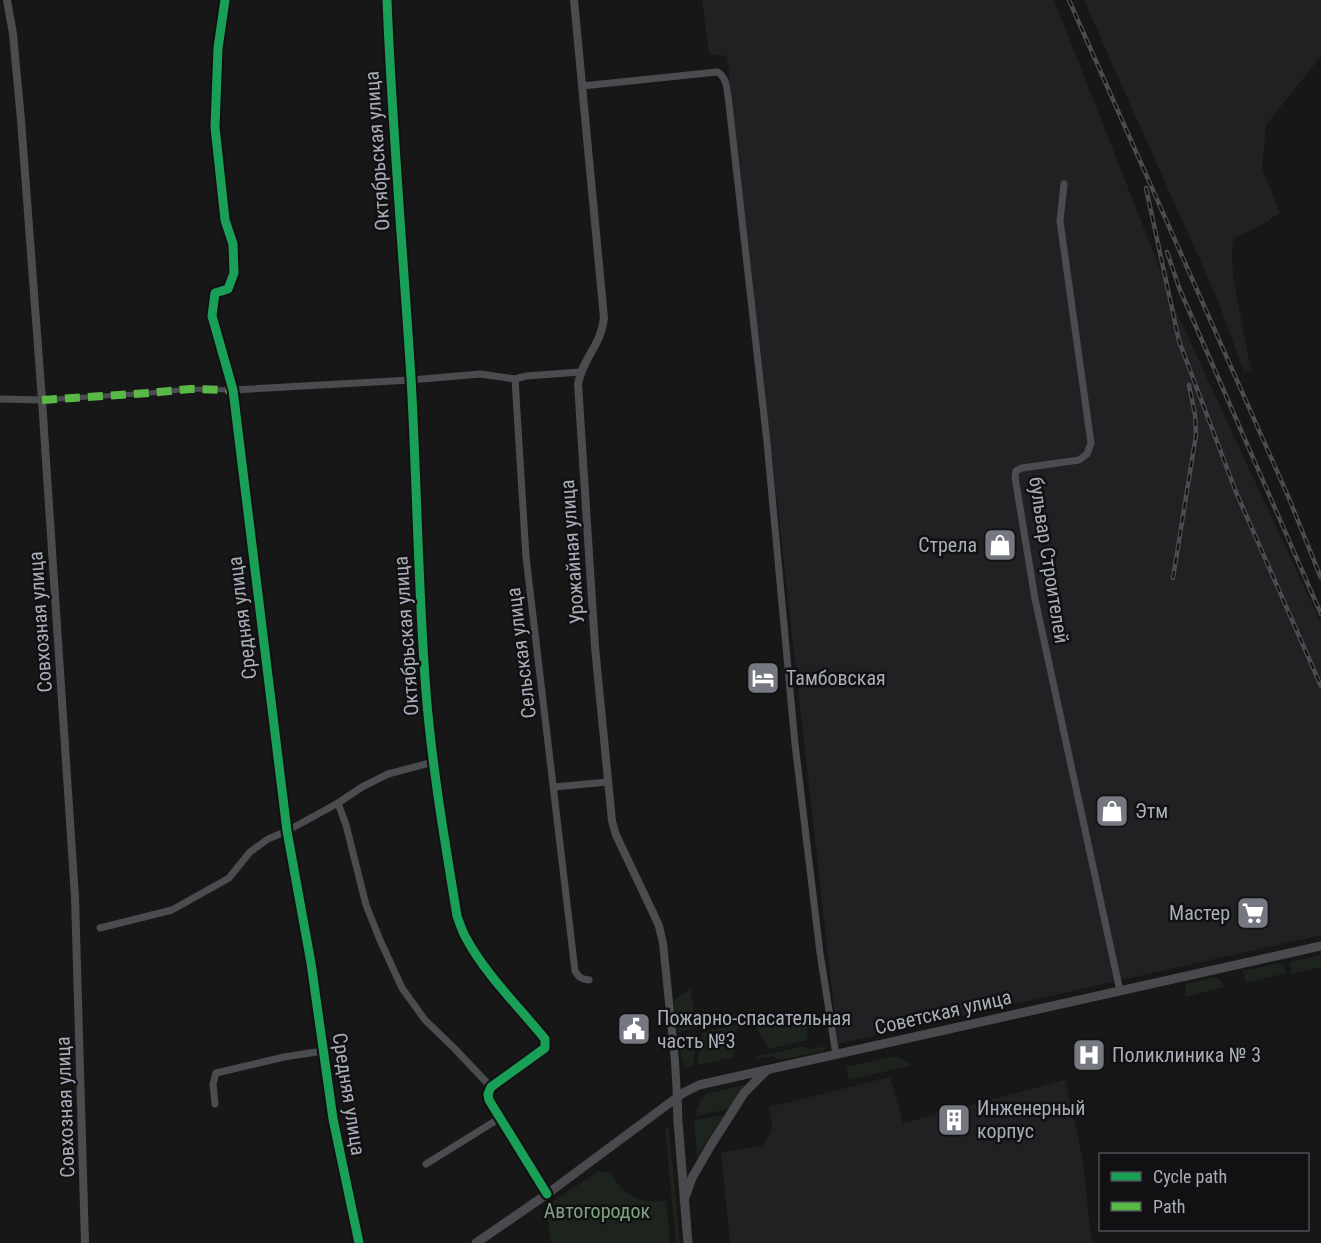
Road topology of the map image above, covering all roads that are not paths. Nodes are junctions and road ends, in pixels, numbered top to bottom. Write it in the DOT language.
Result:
graph roads {
  1 [pos="7,0"];
  2 [pos="225,0"];
  3 [pos="387,0"];
  4 [pos="574,0"];
  5 [pos="582,86"];
  6 [pos="1064,184"];
  7 [pos="580,372"];
  8 [pos="515,379"];
  9 [pos="411,380"];
  10 [pos="233,390"];
  11 [pos="0,399"];
  12 [pos="42,400"];
  13 [pos="433,762"];
  14 [pos="608,782"];
  15 [pos="554,787"];
  16 [pos="338,803"];
  17 [pos="287,831"];
  18 [pos="100,928"];
  19 [pos="1321,946"];
  20 [pos="589,980"];
  21 [pos="1120,991"];
  22 [pos="323,1051"];
  23 [pos="836,1055"];
  24 [pos="767,1070"];
  25 [pos="491,1087"];
  26 [pos="677,1097"];
  27 [pos="215,1104"];
  28 [pos="500,1118"];
  29 [pos="426,1164"];
  30 [pos="547,1194"];
  31 [pos="684,1200"];
  32 [pos="85,1243"];
  33 [pos="358,1243"];
  34 [pos="476,1243"];
  35 [pos="688,1243"];
  1 -- 12 [label="street, Совхозная улица"];
  2 -- 10 [label="street, Средняя улица"];
  3 -- 9 [label="street, Октябрьская улица"];
  4 -- 5 [label="street, Урожайная улица"];
  5 -- 7 [label="street, Урожайная улица"];
  5 -- 23 [label="street"];
  6 -- 21 [label="street, бульвар Строителей"];
  7 -- 8 [label="street"];
  7 -- 14 [label="street, Урожайная улица"];
  8 -- 9 [label="street"];
  8 -- 15 [label="street, Сельская улица"];
  9 -- 10 [label="street"];
  9 -- 13 [label="street, Октябрьская улица"];
  10 -- 12 [label="street"];
  10 -- 17 [label="street, Средняя улица"];
  11 -- 12 [label="street"];
  12 -- 32 [label="street, Совхозная улица"];
  13 -- 16 [label="street"];
  13 -- 25 [label="street, Октябрьская улица"];
  14 -- 15 [label="street"];
  14 -- 26 [label="street, Урожайная улица"];
  15 -- 20 [label="street, Сельская улица"];
  16 -- 17 [label="street"];
  16 -- 25 [label="street"];
  17 -- 18 [label="street"];
  17 -- 22 [label="street, Средняя улица"];
  19 -- 21 [label="main road, Советская улица"];
  21 -- 23 [label="main road, Советская улица"];
  22 -- 27 [label="street"];
  22 -- 33 [label="street, Средняя улица"];
  23 -- 24 [label="main road, Советская улица"];
  24 -- 26 [label="main road, Советская улица"];
  24 -- 31 [label="main road"];
  25 -- 28 [label="street"];
  26 -- 30 [label="main road, Советская улица"];
  26 -- 31 [label="main road"];
  28 -- 29 [label="street"];
  28 -- 30 [label="street"];
  30 -- 34 [label="main road, Советская улица"];
  31 -- 35 [label="main road"];
}
